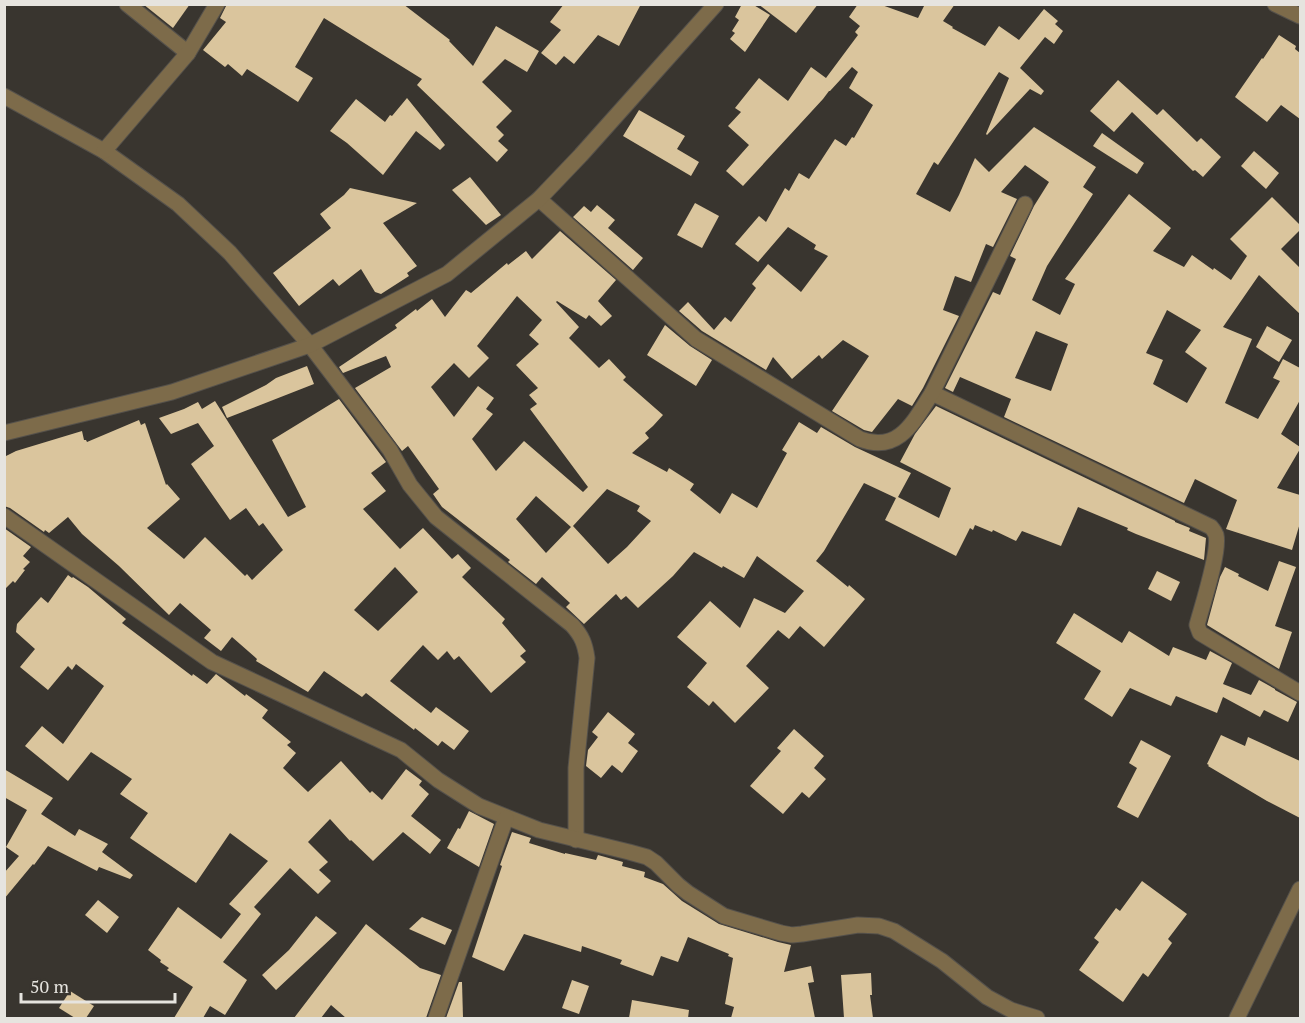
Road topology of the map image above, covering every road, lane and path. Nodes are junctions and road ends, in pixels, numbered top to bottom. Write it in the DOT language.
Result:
graph roads {
  1 [pos="127,4"];
  2 [pos="217,4"];
  3 [pos="716,4"];
  4 [pos="1275,4"];
  5 [pos="1300,16"];
  6 [pos="188,53"];
  7 [pos="4,96"];
  8 [pos="104,151"];
  9 [pos="539,199"];
  10 [pos="1025,204"];
  11 [pos="310,345"];
  12 [pos="932,393"];
  13 [pos="4,433"];
  14 [pos="4,516"];
  15 [pos="1300,693"];
  16 [pos="506,818"];
  17 [pos="576,840"];
  18 [pos="1300,889"];
  19 [pos="436,1018"];
  20 [pos="1037,1018"];
  21 [pos="1237,1018"];
  1 -- 6 [label="street"];
  2 -- 6 [label="street"];
  3 -- 9 [label="street"];
  4 -- 5 [label="street"];
  6 -- 8 [label="street"];
  7 -- 8 [label="street"];
  8 -- 11 [label="street"];
  9 -- 11 [label="street"];
  9 -- 12 [label="street"];
  10 -- 12 [label="street"];
  11 -- 13 [label="street"];
  11 -- 17 [label="street"];
  12 -- 15 [label="street"];
  14 -- 16 [label="street"];
  16 -- 17 [label="street"];
  16 -- 19 [label="street"];
  17 -- 20 [label="street"];
  18 -- 21 [label="street"];
}
